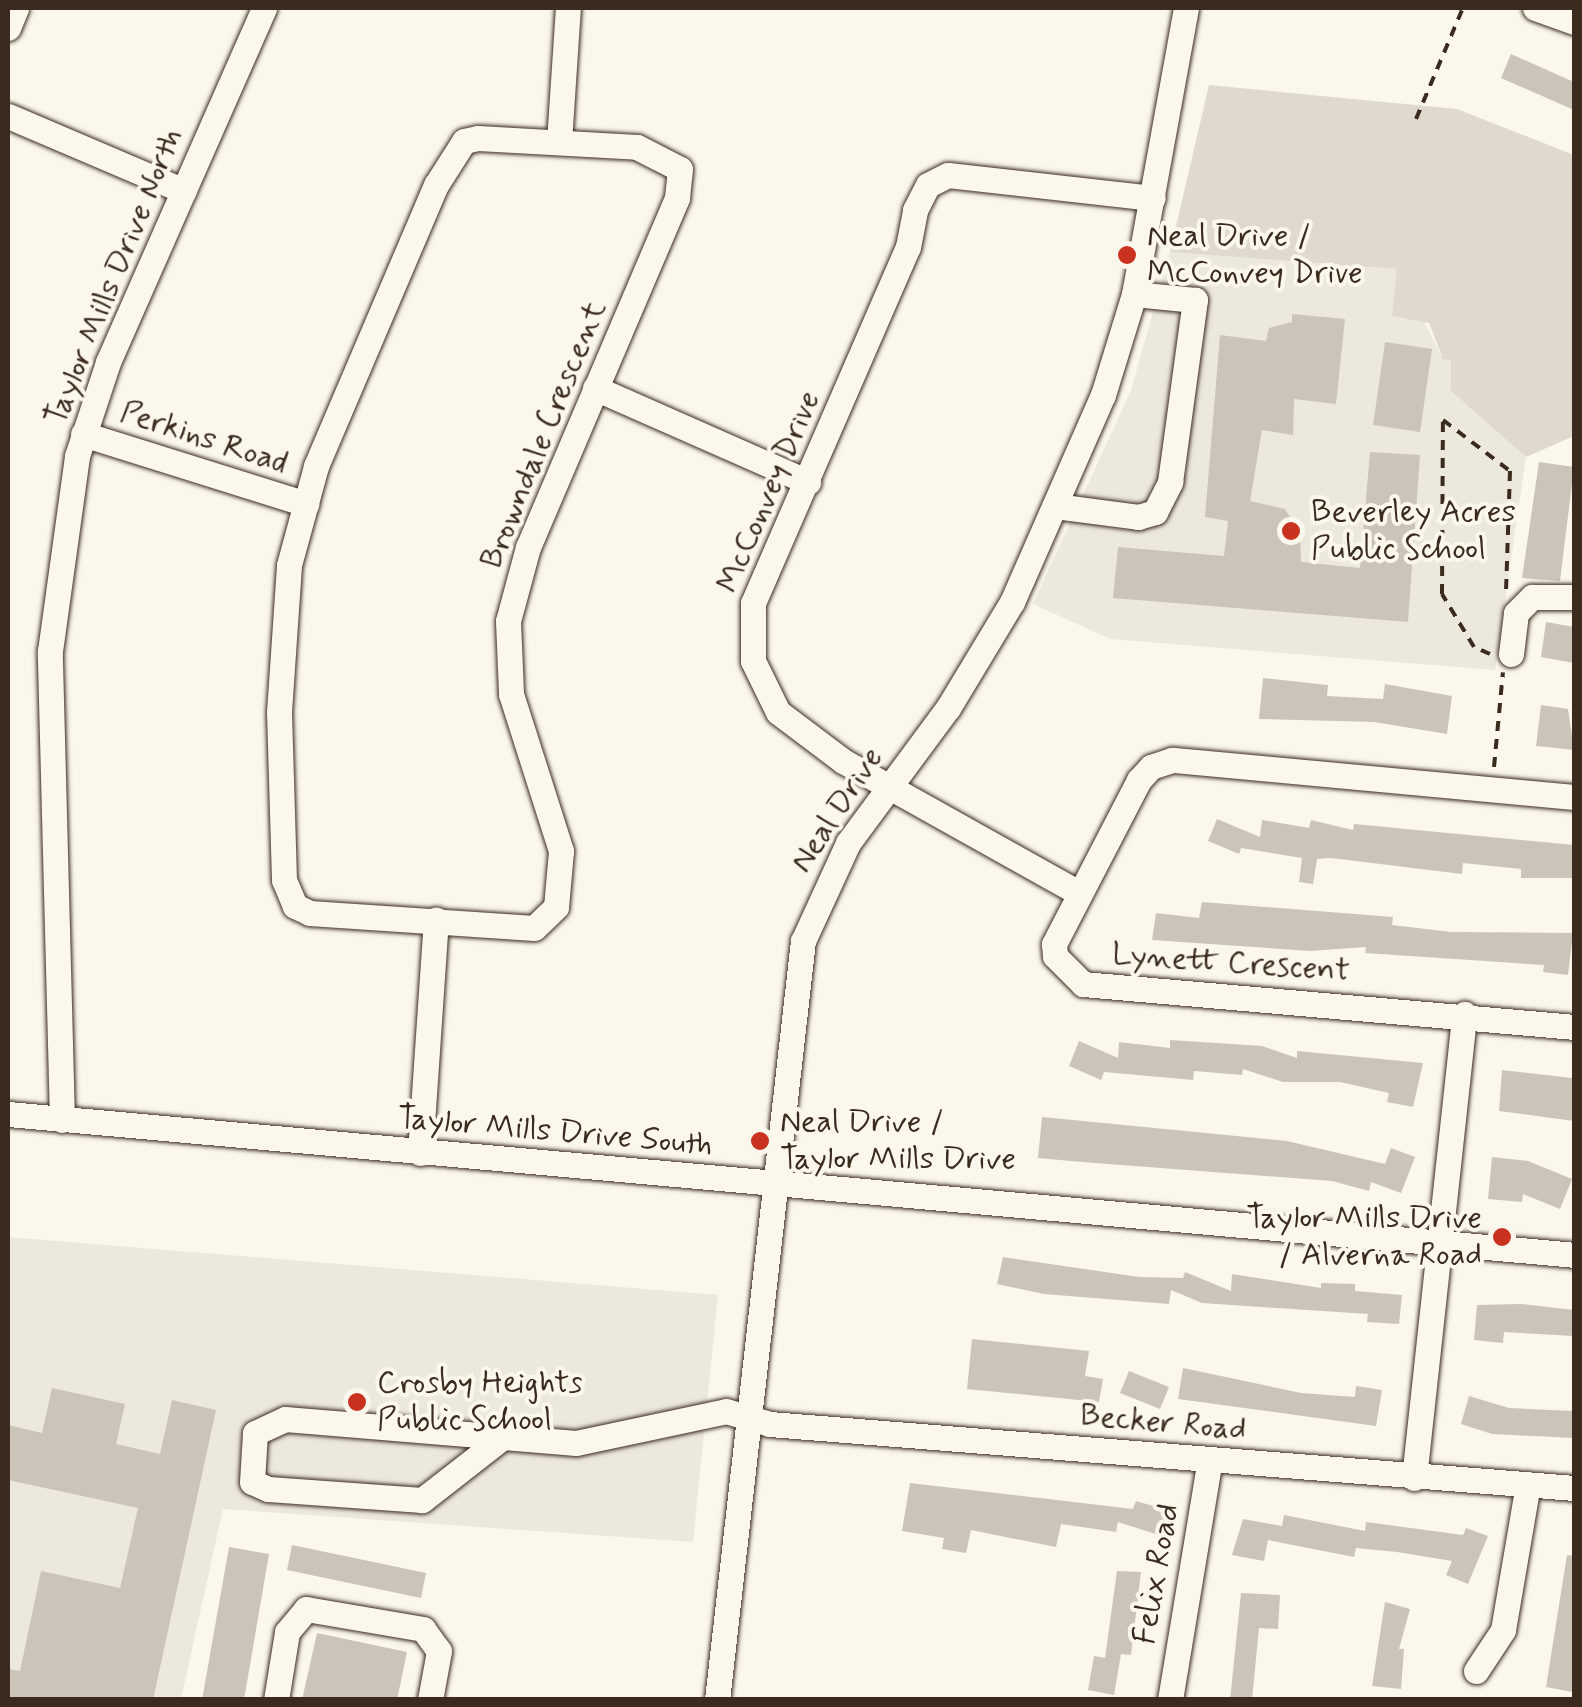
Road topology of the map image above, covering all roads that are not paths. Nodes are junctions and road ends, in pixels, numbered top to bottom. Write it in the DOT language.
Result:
graph roads {
  1 [pos="16,8"];
  2 [pos="264,8"];
  3 [pos="568,8"];
  4 [pos="1186,8"];
  5 [pos="1535,8"];
  6 [pos="1574,22"];
  7 [pos="8,28"];
  8 [pos="8,116"];
  9 [pos="559,142"];
  10 [pos="184,191"];
  11 [pos="1154,198"];
  12 [pos="1134,294"];
  13 [pos="596,388"];
  14 [pos="84,434"];
  15 [pos="808,482"];
  16 [pos="306,504"];
  17 [pos="1054,506"];
  18 [pos="1574,597"];
  19 [pos="1511,654"];
  20 [pos="887,786"];
  21 [pos="1574,797"];
  22 [pos="1079,893"];
  23 [pos="436,920"];
  24 [pos="1464,1014"];
  25 [pos="1574,1026"];
  26 [pos="8,1114"];
  27 [pos="62,1120"];
  28 [pos="420,1153"];
  29 [pos="770,1183"];
  30 [pos="1444,1242"];
  31 [pos="1574,1255"];
  32 [pos="748,1415"];
  33 [pos="503,1436"];
  34 [pos="1210,1459"];
  35 [pos="1414,1478"];
  36 [pos="1528,1484"];
  37 [pos="1574,1488"];
  38 [pos="1476,1671"];
  39 [pos="276,1700"];
  40 [pos="430,1700"];
  41 [pos="717,1700"];
  42 [pos="1170,1700"];
  1 -- 7 [label="street"];
  2 -- 10 [label="street, Taylor Mills Drive North"];
  3 -- 9 [label="street"];
  4 -- 11 [label="street, Neal Drive"];
  5 -- 6 [label="street"];
  8 -- 10 [label="street"];
  9 -- 13 [label="street, Browndale Crescent"];
  9 -- 16 [label="street, Browndale Crescent"];
  10 -- 14 [label="street, Taylor Mills Drive North"];
  11 -- 12 [label="street, Neal Drive"];
  11 -- 15 [label="street, McConvey Drive"];
  12 -- 17 [label="street, Neal Drive"];
  12 -- 17 [label="street"];
  13 -- 15 [label="street"];
  13 -- 23 [label="street, Browndale Crescent"];
  14 -- 16 [label="street, Perkins Road"];
  14 -- 27 [label="street, Taylor Mills Drive North"];
  15 -- 20 [label="street, McConvey Drive"];
  16 -- 23 [label="street, Browndale Crescent"];
  17 -- 20 [label="street, Neal Drive"];
  18 -- 19 [label="street"];
  20 -- 22 [label="street, McConvey Drive"];
  20 -- 29 [label="street, Neal Drive"];
  21 -- 22 [label="street, Lynett Crescent"];
  22 -- 24 [label="street, Lynett Crescent"];
  23 -- 28 [label="street"];
  24 -- 25 [label="street, Lynett Crescent"];
  24 -- 30 [label="street"];
  26 -- 27 [label="street, Taylor Mills Drive South"];
  27 -- 28 [label="street, Taylor Mills Drive South"];
  28 -- 29 [label="street, Taylor Mills Drive South"];
  29 -- 30 [label="street, Taylor Mills Drive South"];
  29 -- 32 [label="street, Neal Drive"];
  30 -- 31 [label="street, Taylor Mills Drive South"];
  30 -- 35 [label="street"];
  32 -- 33 [label="street, Becker Road"];
  32 -- 34 [label="street, Becker Road"];
  32 -- 41 [label="street, Neal Drive"];
  33 -- 33 [label="street, Becker Road"];
  34 -- 35 [label="street, Becker Road"];
  34 -- 42 [label="street, Felix Road"];
  35 -- 36 [label="street, Becker Road"];
  36 -- 37 [label="street, Becker Road"];
  36 -- 38 [label="street"];
  39 -- 40 [label="street"];
}
